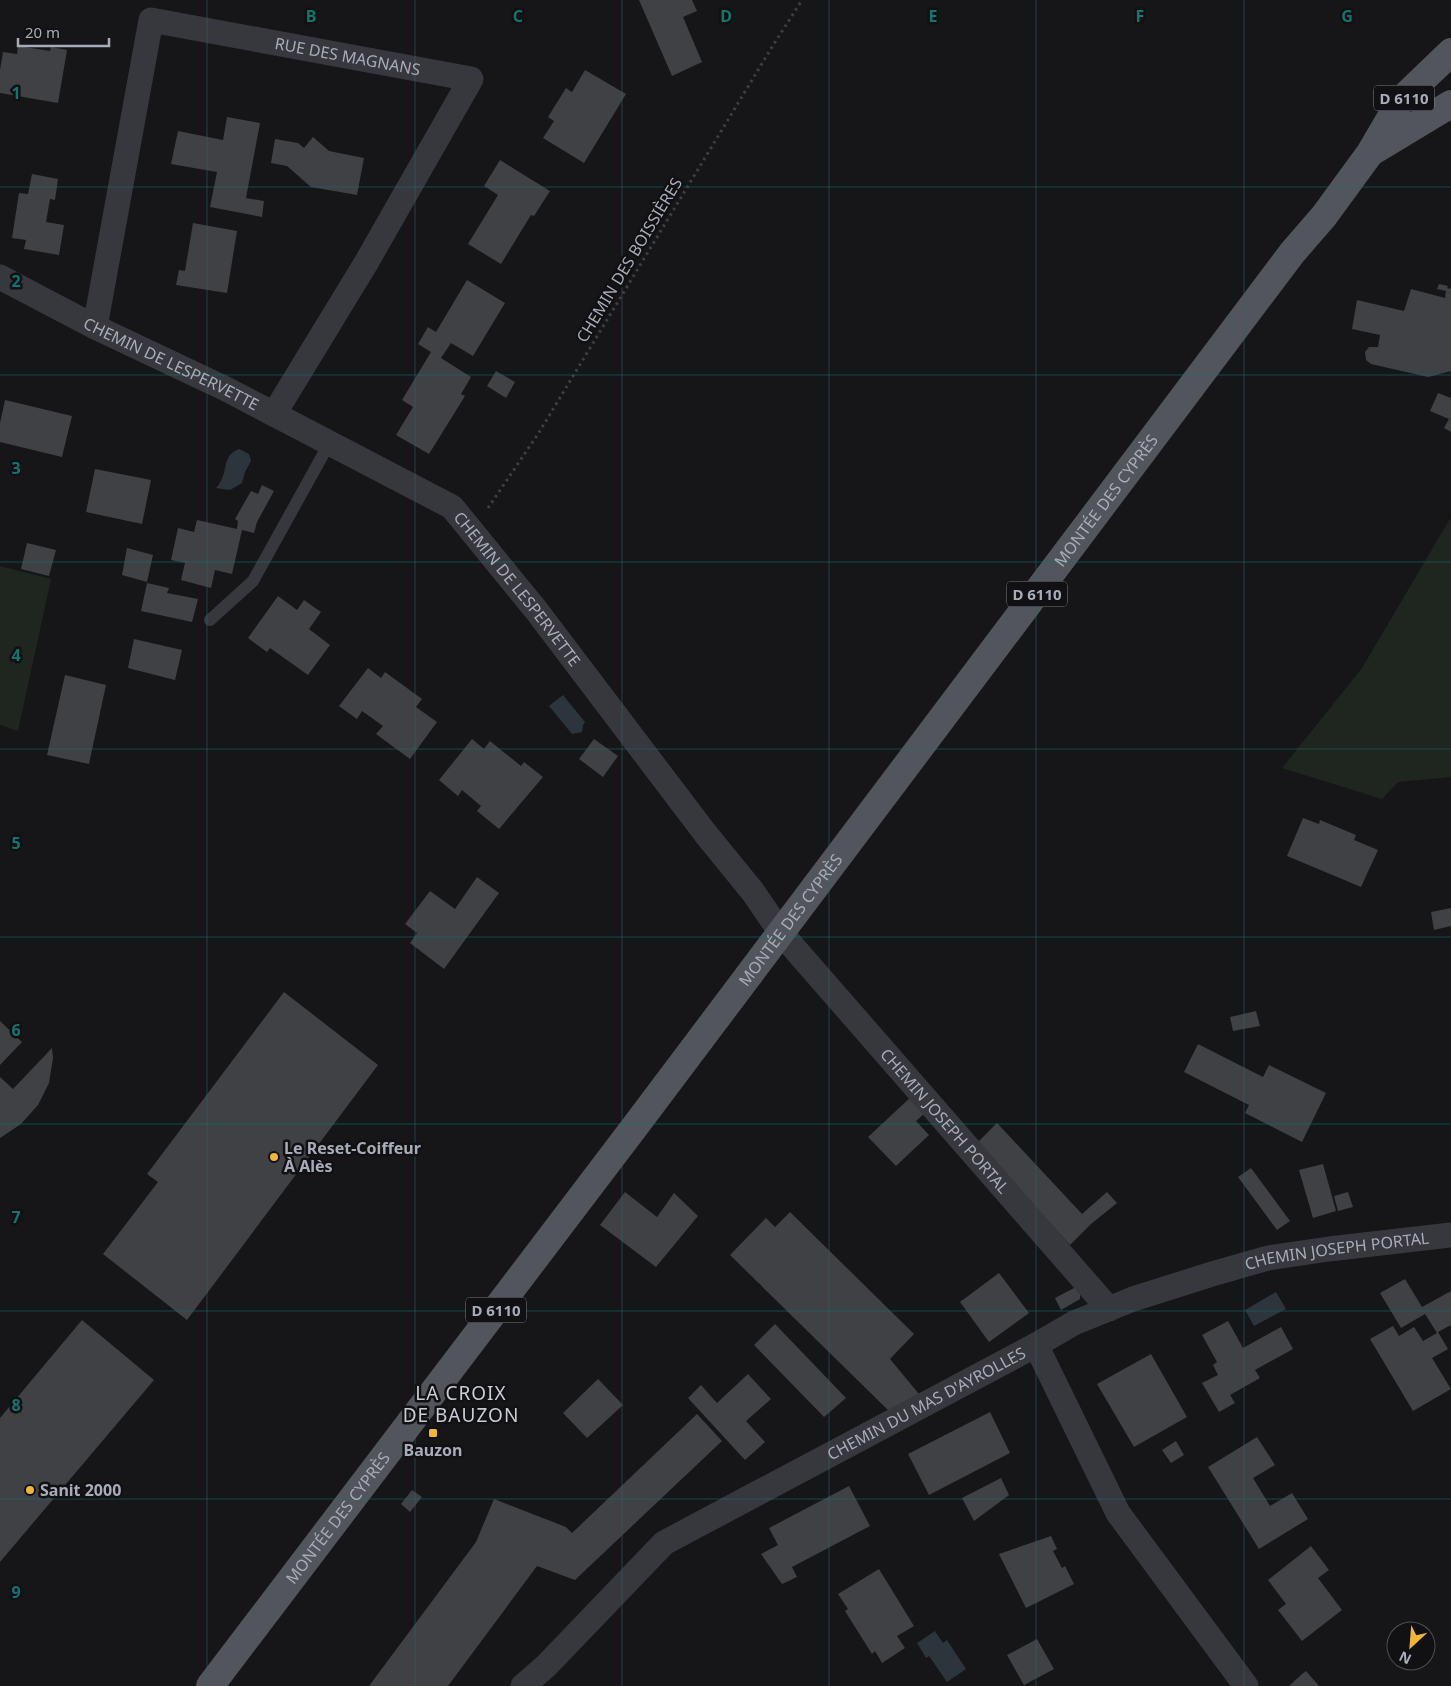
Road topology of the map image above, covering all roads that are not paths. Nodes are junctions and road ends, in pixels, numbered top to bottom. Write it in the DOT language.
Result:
graph roads {
  1 [pos="1451,52"];
  2 [pos="1451,104"];
  3 [pos="1370,153"];
  4 [pos="0,277"];
  5 [pos="95,328"];
  6 [pos="274,414"];
  7 [pos="330,442"];
  8 [pos="210,620"];
  9 [pos="781,933"];
  10 [pos="1451,1235"];
  11 [pos="1109,1308"];
  12 [pos="1036,1345"];
  13 [pos="210,1686"];
  14 [pos="523,1686"];
  15 [pos="1246,1686"];
  1 -- 3 [label="main road, MONTÉE DES CYPRÈS / D 6110"];
  2 -- 3 [label="main road, MONTÉE DES CYPRÈS / D 6110"];
  3 -- 9 [label="main road, MONTÉE DES CYPRÈS / D 6110"];
  4 -- 5 [label="street, CHEMIN DE LESPERVETTE"];
  5 -- 6 [label="street, CHEMIN DE LESPERVETTE"];
  5 -- 6 [label="street, RUE DES MAGNANS"];
  6 -- 7 [label="street, CHEMIN DE LESPERVETTE"];
  7 -- 8 [label="lane"];
  7 -- 9 [label="street, CHEMIN DE LESPERVETTE"];
  9 -- 11 [label="street, CHEMIN JOSEPH PORTAL"];
  9 -- 13 [label="main road, MONTÉE DES CYPRÈS / D 6110"];
  10 -- 11 [label="street, CHEMIN JOSEPH PORTAL"];
  11 -- 12 [label="street, CHEMIN JOSEPH PORTAL"];
  12 -- 14 [label="street, CHEMIN DU MAS D'AYROLLES"];
  12 -- 15 [label="street, CHEMIN DU MAS D'AYROLLES"];
}
